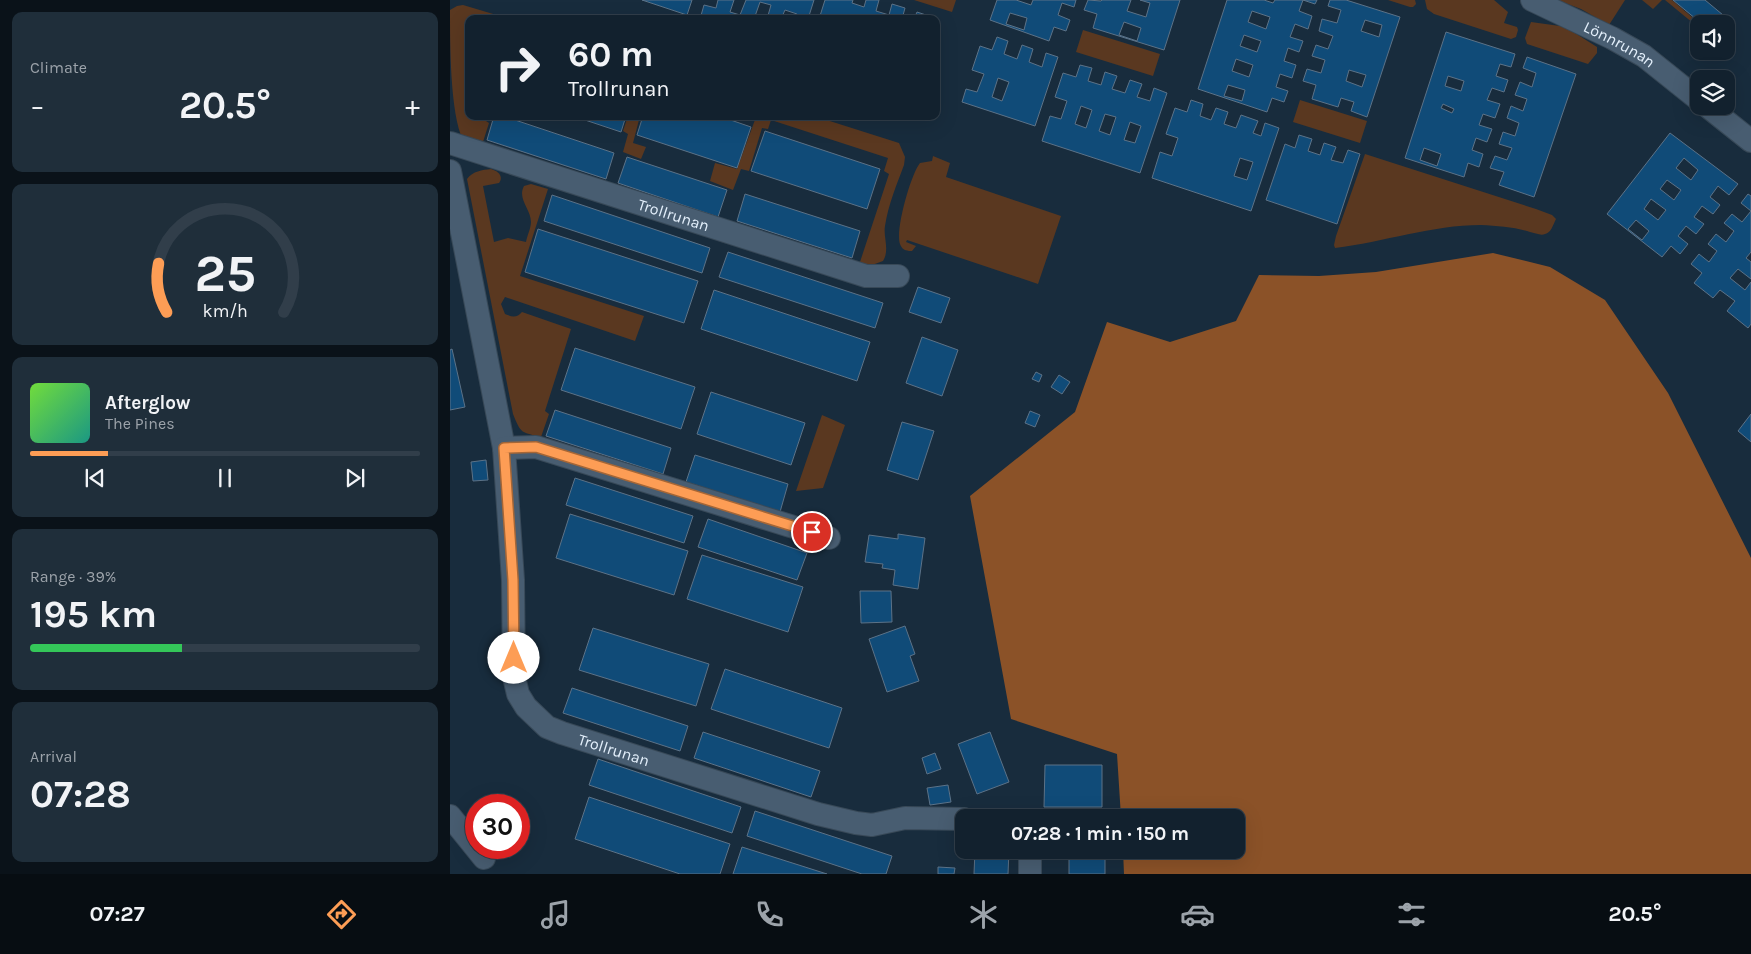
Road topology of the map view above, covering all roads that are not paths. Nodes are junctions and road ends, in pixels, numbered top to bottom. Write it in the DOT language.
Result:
graph roads {
  1 [pos="1532,0"];
  2 [pos="1690,93"];
  3 [pos="1718,115"];
  4 [pos="1751,141"];
  5 [pos="450,143"];
  6 [pos="450,171"];
  7 [pos="898,276"];
  8 [pos="504,448"];
  9 [pos="829,538"];
  10 [pos="450,816"];
  11 [pos="955,819"];
  12 [pos="465,835"];
  13 [pos="1030,859"];
  14 [pos="1030,874"];
  1 -- 2 [label="street, Lönnrunan"];
  3 -- 4 [label="street"];
  5 -- 7 [label="street, Trollrunan"];
  6 -- 8 [label="street, Trollrunan"];
  8 -- 9 [label="street"];
  8 -- 11 [label="street, Trollrunan"];
  10 -- 12 [label="street"];
  13 -- 14 [label="street"];
}
